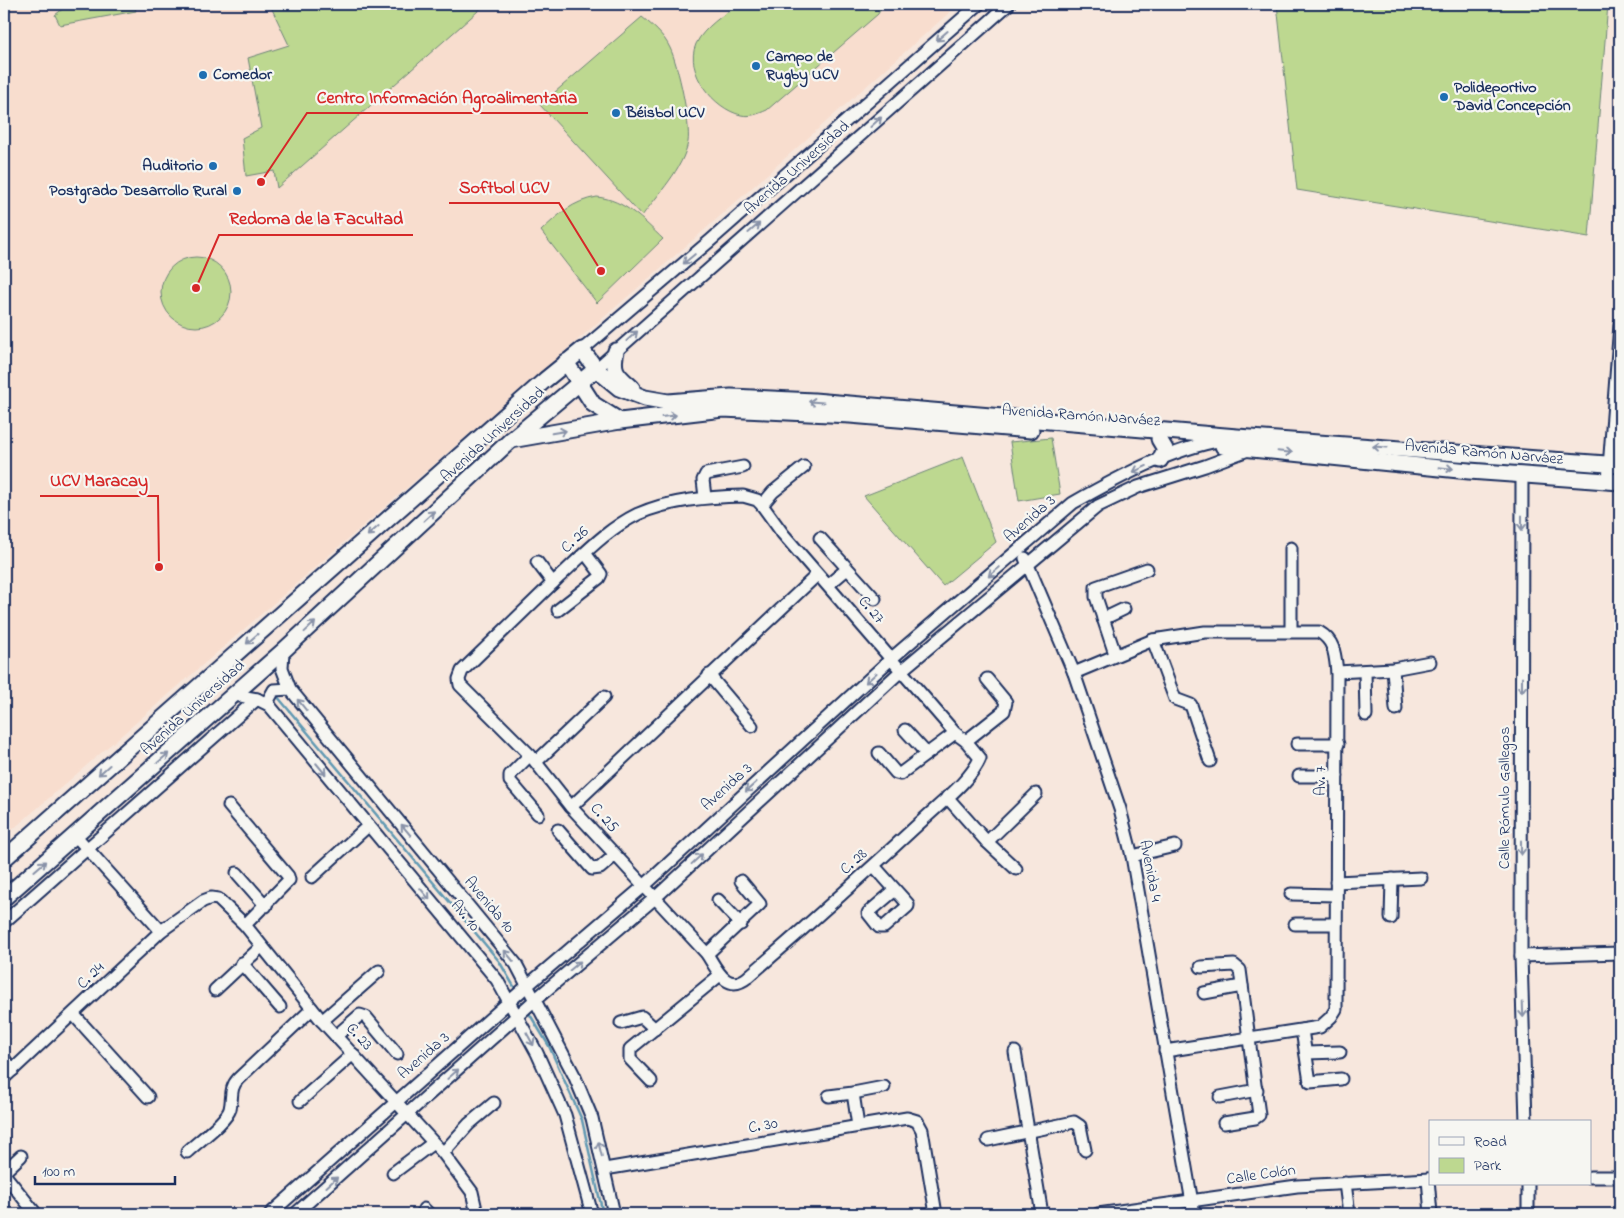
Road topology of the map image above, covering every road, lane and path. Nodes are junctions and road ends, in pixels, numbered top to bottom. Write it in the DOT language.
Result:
graph roads {
  1 [pos="979,4"];
  2 [pos="1009,4"];
  3 [pos="1620,324"];
  4 [pos="582,350"];
  5 [pos="616,351"];
  6 [pos="566,362"];
  7 [pos="596,369"];
  8 [pos="1618,370"];
  9 [pos="579,383"];
  10 [pos="645,398"];
  11 [pos="620,421"];
  12 [pos="1236,437"];
  13 [pos="1159,439"];
  14 [pos="511,440"];
  15 [pos="1201,444"];
  16 [pos="1250,449"];
  17 [pos="1160,460"];
  18 [pos="1617,463"];
  19 [pos="743,467"];
  20 [pos="804,467"];
  21 [pos="1522,474"];
  22 [pos="1615,482"];
  23 [pos="742,496"];
  24 [pos="705,497"];
  25 [pos="762,505"];
  26 [pos="820,538"];
  27 [pos="1291,548"];
  28 [pos="1020,550"];
  29 [pos="585,553"];
  30 [pos="537,562"];
  31 [pos="1028,563"];
  32 [pos="846,569"];
  33 [pos="1147,569"];
  34 [pos="818,575"];
  35 [pos="553,583"];
  36 [pos="828,585"];
  37 [pos="875,599"];
  38 [pos="558,610"];
  39 [pos="1124,610"];
  40 [pos="1103,619"];
  41 [pos="1291,631"];
  42 [pos="1153,640"];
  43 [pos="283,652"];
  44 [pos="1115,654"];
  45 [pos="892,658"];
  46 [pos="1430,662"];
  47 [pos="1393,669"];
  48 [pos="902,670"];
  49 [pos="462,671"];
  50 [pos="1365,671"];
  51 [pos="1337,672"];
  52 [pos="1074,674"];
  53 [pos="709,675"];
  54 [pos="987,679"];
  55 [pos="290,690"];
  56 [pos="235,695"];
  57 [pos="604,697"];
  58 [pos="257,699"];
  59 [pos="269,705"];
  60 [pos="1396,709"];
  61 [pos="1366,715"];
  62 [pos="752,726"];
  63 [pos="905,730"];
  64 [pos="955,733"];
  65 [pos="1297,744"];
  66 [pos="1338,744"];
  67 [pos="970,746"];
  68 [pos="879,753"];
  69 [pos="927,754"];
  70 [pos="533,759"];
  71 [pos="1210,761"];
  72 [pos="1299,776"];
  73 [pos="1337,776"];
  74 [pos="1036,794"];
  75 [pos="947,797"];
  76 [pos="229,806"];
  77 [pos="572,807"];
  78 [pos="538,814"];
  79 [pos="368,826"];
  80 [pos="558,830"];
  81 [pos="76,835"];
  82 [pos="987,842"];
  83 [pos="1175,846"];
  84 [pos="88,850"];
  85 [pos="615,855"];
  86 [pos="1132,856"];
  87 [pos="4,859"];
  88 [pos="874,866"];
  89 [pos="1016,870"];
  90 [pos="236,873"];
  91 [pos="312,877"];
  92 [pos="1421,878"];
  93 [pos="1392,879"];
  94 [pos="741,881"];
  95 [pos="1336,882"];
  96 [pos="644,886"];
  97 [pos="895,890"];
  98 [pos="1291,894"];
  99 [pos="1336,895"];
  100 [pos="4,898"];
  101 [pos="655,898"];
  102 [pos="718,900"];
  103 [pos="203,901"];
  104 [pos="266,906"];
  105 [pos="1391,918"];
  106 [pos="4,922"];
  107 [pos="245,924"];
  108 [pos="741,924"];
  109 [pos="1294,924"];
  110 [pos="1336,924"];
  111 [pos="161,931"];
  112 [pos="261,947"];
  113 [pos="1620,953"];
  114 [pos="707,954"];
  115 [pos="1521,956"];
  116 [pos="242,963"];
  117 [pos="1201,967"];
  118 [pos="379,971"];
  119 [pos="720,974"];
  120 [pos="732,984"];
  121 [pos="528,985"];
  122 [pos="1242,986"];
  123 [pos="215,990"];
  124 [pos="1204,993"];
  125 [pos="536,999"];
  126 [pos="510,1003"];
  127 [pos="280,1007"];
  128 [pos="312,1009"];
  129 [pos="74,1014"];
  130 [pos="518,1017"];
  131 [pos="322,1021"];
  132 [pos="621,1023"];
  133 [pos="655,1029"];
  134 [pos="1302,1030"];
  135 [pos="336,1036"];
  136 [pos="1248,1037"];
  137 [pos="1165,1051"];
  138 [pos="1015,1052"];
  139 [pos="1340,1052"];
  140 [pos="353,1054"];
  141 [pos="397,1054"];
  142 [pos="1306,1054"];
  143 [pos="4,1059"];
  144 [pos="13,1070"];
  145 [pos="4,1078"];
  146 [pos="1341,1079"];
  147 [pos="651,1081"];
  148 [pos="884,1087"];
  149 [pos="1257,1090"];
  150 [pos="853,1093"];
  151 [pos="829,1096"];
  152 [pos="148,1097"];
  153 [pos="1220,1097"];
  154 [pos="300,1101"];
  155 [pos="396,1101"];
  156 [pos="494,1104"];
  157 [pos="407,1114"];
  158 [pos="1526,1120"];
  159 [pos="1224,1123"];
  160 [pos="858,1126"];
  161 [pos="1030,1132"];
  162 [pos="988,1140"];
  163 [pos="433,1142"];
  164 [pos="1085,1150"];
  165 [pos="187,1152"];
  166 [pos="443,1152"];
  167 [pos="21,1156"];
  168 [pos="605,1169"];
  169 [pos="4,1173"];
  170 [pos="393,1173"];
  171 [pos="1592,1177"];
  172 [pos="1620,1177"];
  173 [pos="1429,1179"];
  174 [pos="1345,1183"];
  175 [pos="1429,1186"];
  176 [pos="1528,1186"];
  177 [pos="1192,1201"];
  178 [pos="1122,1212"];
  179 [pos="36,1214"];
  180 [pos="270,1214"];
  181 [pos="296,1214"];
  182 [pos="476,1214"];
  183 [pos="592,1214"];
  184 [pos="614,1214"];
  185 [pos="936,1214"];
  186 [pos="1042,1214"];
  187 [pos="1098,1214"];
  188 [pos="1194,1214"];
  189 [pos="1349,1214"];
  190 [pos="1431,1214"];
  191 [pos="1528,1214"];
  1 -- 4 [label="street, Avenida Universidad, one-way"];
  5 -- 2 [label="street, Avenida Universidad, one-way"];
  3 -- 8 [label="street"];
  4 -- 6 [label="main road, Avenida Universidad"];
  4 -- 7 [label="main road, Avenida Ramón Narváez"];
  5 -- 7 [label="street, Avenida Universidad"];
  5 -- 10 [label="main road"];
  6 -- 9 [label="main road"];
  6 -- 87 [label="main road, Avenida Universidad, one-way"];
  7 -- 9 [label="main road, Avenida Universidad"];
  7 -- 10 [label="main road, Avenida Ramón Narváez"];
  8 -- 18 [label="street"];
  9 -- 11 [label="main road"];
  9 -- 14 [label="main road, Avenida Universidad"];
  12 -- 10 [label="main road, Avenida Ramón Narváez, one-way"];
  11 -- 13 [label="main road, Avenida Ramón Narváez, one-way"];
  14 -- 11 [label="main road, Avenida Ramón Narváez, one-way"];
  12 -- 15 [label="street, Avenida 3"];
  18 -- 12 [label="main road, Avenida Ramón Narváez, one-way"];
  13 -- 15 [label="main road, Avenida Ramón Narváez"];
  13 -- 17 [label="main road"];
  43 -- 14 [label="main road, Avenida Universidad, one-way"];
  15 -- 16 [label="main road, Avenida Ramón Narváez"];
  15 -- 17 [label="street, Avenida 3"];
  16 -- 21 [label="main road, Avenida Ramón Narváez, one-way"];
  16 -- 31 [label="street, Avenida 3"];
  17 -- 28 [label="street, Avenida 3, one-way"];
  18 -- 22 [label="street"];
  19 -- 24 [label="street"];
  20 -- 25 [label="street"];
  21 -- 22 [label="main road, Avenida Ramón Narváez"];
  21 -- 115 [label="street, Calle Rómulo Gallegos, one-way"];
  23 -- 24 [label="street, C. 26"];
  23 -- 25 [label="street, C. 27"];
  24 -- 29 [label="street, C. 26"];
  25 -- 34 [label="street, C. 27"];
  26 -- 32 [label="street"];
  27 -- 41 [label="street"];
  28 -- 31 [label="street, Avenida 4"];
  28 -- 45 [label="street, Avenida 3, one-way"];
  29 -- 35 [label="street, C. 26"];
  29 -- 38 [label="street"];
  30 -- 35 [label="street"];
  31 -- 48 [label="street, Avenida 3"];
  31 -- 52 [label="street, Avenida 4"];
  32 -- 36 [label="street"];
  32 -- 37 [label="street"];
  33 -- 40 [label="street"];
  34 -- 36 [label="street, C. 27"];
  34 -- 53 [label="street"];
  35 -- 49 [label="street, C. 26"];
  36 -- 45 [label="street, C. 27"];
  39 -- 40 [label="street"];
  40 -- 44 [label="street"];
  41 -- 42 [label="street, Av. 7"];
  41 -- 51 [label="street, Av. 7"];
  42 -- 44 [label="street, Av. 7"];
  42 -- 71 [label="street"];
  43 -- 55 [label="street, Avenida 10"];
  43 -- 56 [label="main road, Avenida Universidad"];
  44 -- 52 [label="street, Av. 7"];
  45 -- 48 [label="street, C. 27"];
  45 -- 96 [label="street, Avenida 3, one-way"];
  46 -- 47 [label="street"];
  47 -- 50 [label="street"];
  47 -- 60 [label="street"];
  48 -- 64 [label="street, C. 27"];
  101 -- 48 [label="street, Avenida 3, one-way"];
  49 -- 70 [label="street, C. 25"];
  50 -- 51 [label="street"];
  50 -- 61 [label="street"];
  51 -- 66 [label="street, Av. 7"];
  52 -- 86 [label="street, Avenida 4"];
  53 -- 62 [label="street"];
  53 -- 77 [label="street"];
  54 -- 67 [label="street"];
  55 -- 59 [label="street"];
  121 -- 55 [label="street, Avenida 10, one-way"];
  56 -- 58 [label="street, Av. 10"];
  81 -- 56 [label="main road, Avenida Universidad, one-way"];
  57 -- 70 [label="street"];
  58 -- 59 [label="street, Av. 10"];
  58 -- 84 [label="street"];
  59 -- 79 [label="street, Av. 10, one-way"];
  63 -- 69 [label="street"];
  64 -- 67 [label="street, C. 27"];
  64 -- 69 [label="street"];
  65 -- 66 [label="street"];
  66 -- 73 [label="street, Av. 7"];
  67 -- 75 [label="street, C. 28"];
  68 -- 69 [label="street"];
  70 -- 77 [label="street, C. 25"];
  70 -- 78 [label="street"];
  72 -- 73 [label="street"];
  73 -- 95 [label="street, Av. 7"];
  74 -- 82 [label="street"];
  75 -- 82 [label="street"];
  75 -- 88 [label="street, C. 28"];
  76 -- 104 [label="street"];
  77 -- 85 [label="street, C. 25"];
  79 -- 91 [label="street"];
  79 -- 126 [label="street, Av. 10, one-way"];
  80 -- 85 [label="street"];
  81 -- 84 [label="street"];
  100 -- 81 [label="main road, Avenida Universidad, one-way"];
  82 -- 89 [label="street"];
  83 -- 86 [label="street"];
  84 -- 106 [label="street"];
  84 -- 111 [label="street"];
  85 -- 96 [label="street, C. 25"];
  86 -- 137 [label="street, Avenida 4"];
  88 -- 97 [label="street"];
  88 -- 120 [label="street, C. 28"];
  90 -- 104 [label="street"];
  92 -- 93 [label="street"];
  93 -- 95 [label="street"];
  93 -- 105 [label="street"];
  94 -- 108 [label="street"];
  95 -- 99 [label="street, Av. 7"];
  96 -- 101 [label="street, C. 25"];
  96 -- 121 [label="street, Avenida 3"];
  98 -- 99 [label="street"];
  99 -- 110 [label="street, Av. 7"];
  101 -- 114 [label="street, C. 25"];
  125 -- 101 [label="street, Avenida 3, one-way"];
  102 -- 108 [label="street"];
  103 -- 107 [label="street, C. 23"];
  103 -- 111 [label="street, C. 24"];
  104 -- 107 [label="street"];
  107 -- 112 [label="street, C. 23"];
  108 -- 114 [label="street"];
  109 -- 110 [label="street"];
  110 -- 134 [label="street, Av. 7"];
  111 -- 129 [label="street, C. 24"];
  112 -- 116 [label="street"];
  112 -- 128 [label="street, C. 23"];
  113 -- 115 [label="street"];
  114 -- 119 [label="street, C. 25"];
  115 -- 158 [label="street, Calle Rómulo Gallegos, one-way"];
  116 -- 123 [label="street"];
  116 -- 127 [label="street"];
  117 -- 122 [label="street"];
  118 -- 131 [label="street"];
  119 -- 120 [label="street, C. 25"];
  119 -- 133 [label="street"];
  121 -- 125 [label="street, Avenida 10"];
  121 -- 126 [label="street, Avenida 3"];
  122 -- 124 [label="street"];
  122 -- 136 [label="street"];
  125 -- 130 [label="street, Avenida 3"];
  168 -- 125 [label="street, Avenida 10, one-way"];
  126 -- 130 [label="street, Av. 10"];
  126 -- 155 [label="street, Avenida 3"];
  128 -- 131 [label="street, C. 23"];
  128 -- 165 [label="street"];
  129 -- 144 [label="street, C. 24"];
  129 -- 152 [label="street"];
  157 -- 130 [label="street, Avenida 3, one-way"];
  130 -- 183 [label="street, Av. 10, one-way"];
  131 -- 135 [label="street, C. 23"];
  132 -- 133 [label="street"];
  133 -- 147 [label="street"];
  134 -- 136 [label="street, Av. 7"];
  134 -- 142 [label="street"];
  135 -- 140 [label="street, C. 23"];
  135 -- 141 [label="street"];
  136 -- 137 [label="street, Av. 7"];
  136 -- 149 [label="street"];
  137 -- 177 [label="street, Avenida 4"];
  138 -- 161 [label="street"];
  139 -- 142 [label="street"];
  140 -- 154 [label="street"];
  140 -- 155 [label="street, C. 23"];
  142 -- 146 [label="street"];
  143 -- 144 [label="street"];
  144 -- 145 [label="street, C. 24"];
  148 -- 150 [label="street"];
  149 -- 153 [label="street"];
  149 -- 159 [label="street"];
  150 -- 151 [label="street"];
  150 -- 160 [label="street"];
  155 -- 157 [label="street, C. 23"];
  155 -- 180 [label="street, Avenida 3"];
  156 -- 166 [label="street"];
  157 -- 163 [label="street, C. 23"];
  181 -- 157 [label="street, Avenida 3, one-way"];
  160 -- 168 [label="street, C. 30"];
  160 -- 185 [label="street, C. 30"];
  161 -- 162 [label="street"];
  161 -- 164 [label="street"];
  161 -- 186 [label="street"];
  163 -- 166 [label="street, C. 23"];
  163 -- 170 [label="street"];
  166 -- 182 [label="street, C. 23"];
  167 -- 169 [label="street"];
  168 -- 184 [label="street, Avenida 10"];
  169 -- 179 [label="street"];
  171 -- 172 [label="street"];
  173 -- 174 [label="street, Calle Colón"];
  174 -- 177 [label="street, Calle Colón"];
  174 -- 189 [label="street"];
  175 -- 190 [label="street"];
  176 -- 191 [label="street"];
  177 -- 178 [label="street, Calle Colón"];
  177 -- 188 [label="street, Avenida 4"];
  178 -- 187 [label="street, Calle Colón"];
}
